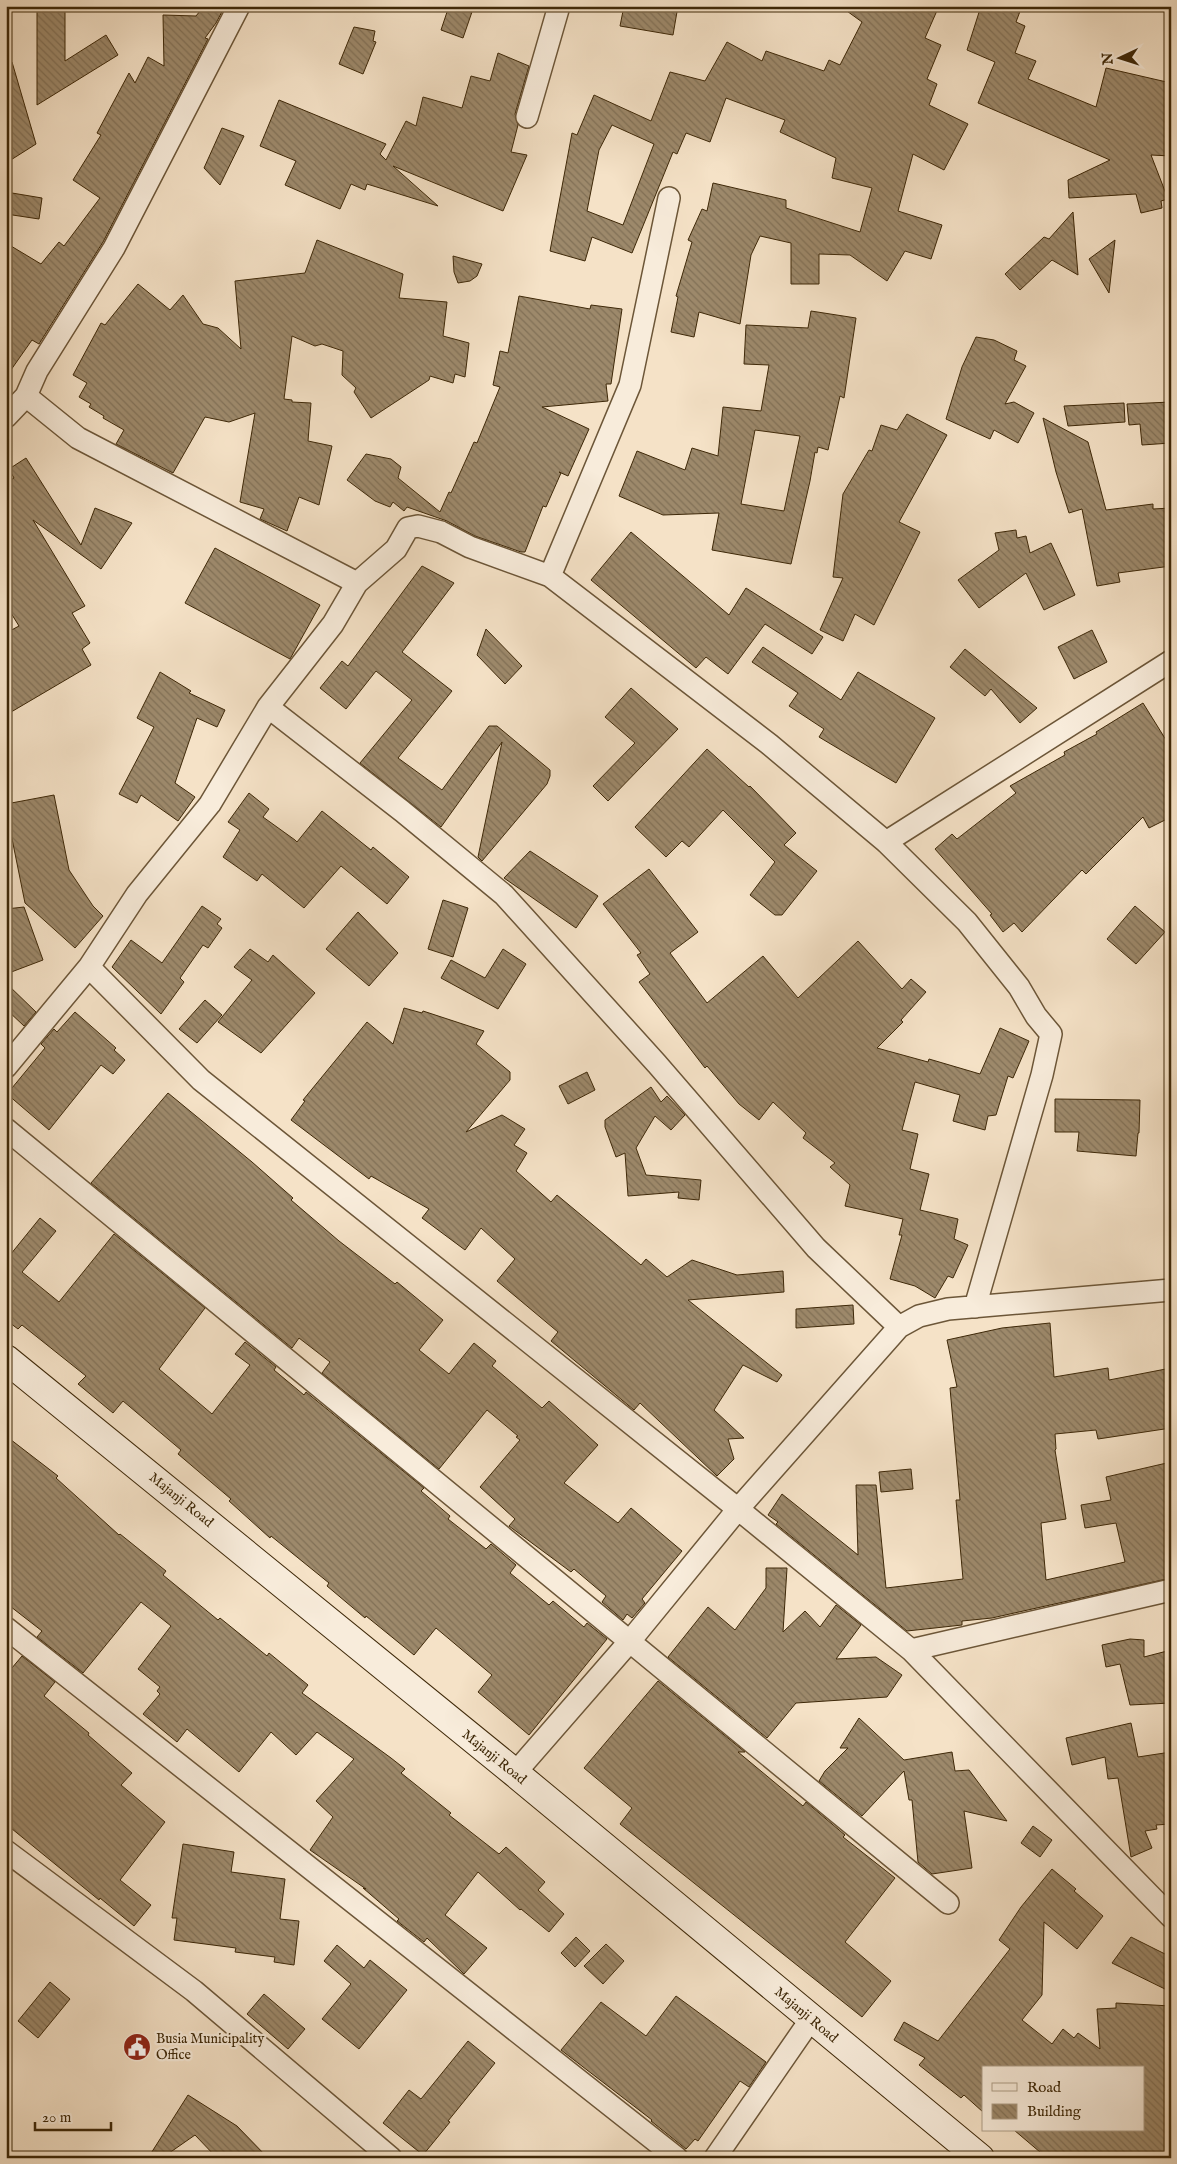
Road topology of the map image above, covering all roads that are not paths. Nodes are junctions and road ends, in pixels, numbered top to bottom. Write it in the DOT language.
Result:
graph roads {
  1 [pos="239,6"];
  2 [pos="559,6"];
  3 [pos="528,117"];
  4 [pos="669,198"];
  5 [pos="26,396"];
  6 [pos="6,417"];
  7 [pos="550,576"];
  8 [pos="357,583"];
  9 [pos="1171,661"];
  10 [pos="268,708"];
  11 [pos="886,842"];
  12 [pos="89,967"];
  13 [pos="6,1067"];
  14 [pos="6,1129"];
  15 [pos="1171,1290"];
  16 [pos="976,1308"];
  17 [pos="899,1327"];
  18 [pos="6,1359"];
  19 [pos="738,1508"];
  20 [pos="1171,1590"];
  21 [pos="6,1628"];
  22 [pos="630,1641"];
  23 [pos="911,1650"];
  24 [pos="515,1773"];
  25 [pos="6,1851"];
  26 [pos="948,1903"];
  27 [pos="1171,1917"];
  28 [pos="811,2019"];
  29 [pos="391,2158"];
  30 [pos="677,2158"];
  31 [pos="715,2158"];
  32 [pos="980,2158"];
  1 -- 5 [label="street"];
  2 -- 3 [label="street"];
  4 -- 7 [label="street"];
  5 -- 6 [label="street"];
  5 -- 8 [label="street"];
  7 -- 8 [label="street"];
  7 -- 11 [label="street"];
  8 -- 10 [label="street"];
  9 -- 11 [label="street"];
  10 -- 12 [label="street"];
  10 -- 17 [label="street"];
  11 -- 16 [label="street"];
  12 -- 13 [label="street"];
  12 -- 19 [label="street"];
  14 -- 22 [label="street"];
  15 -- 16 [label="street"];
  16 -- 17 [label="street"];
  17 -- 19 [label="street"];
  18 -- 24 [label="main road, Majanji Road"];
  19 -- 22 [label="street"];
  19 -- 23 [label="street"];
  20 -- 23 [label="street"];
  21 -- 30 [label="street"];
  22 -- 24 [label="street"];
  22 -- 26 [label="street"];
  23 -- 27 [label="street"];
  24 -- 28 [label="main road, Majanji Road"];
  25 -- 29 [label="street"];
  28 -- 31 [label="street"];
  28 -- 32 [label="main road, Majanji Road"];
}
